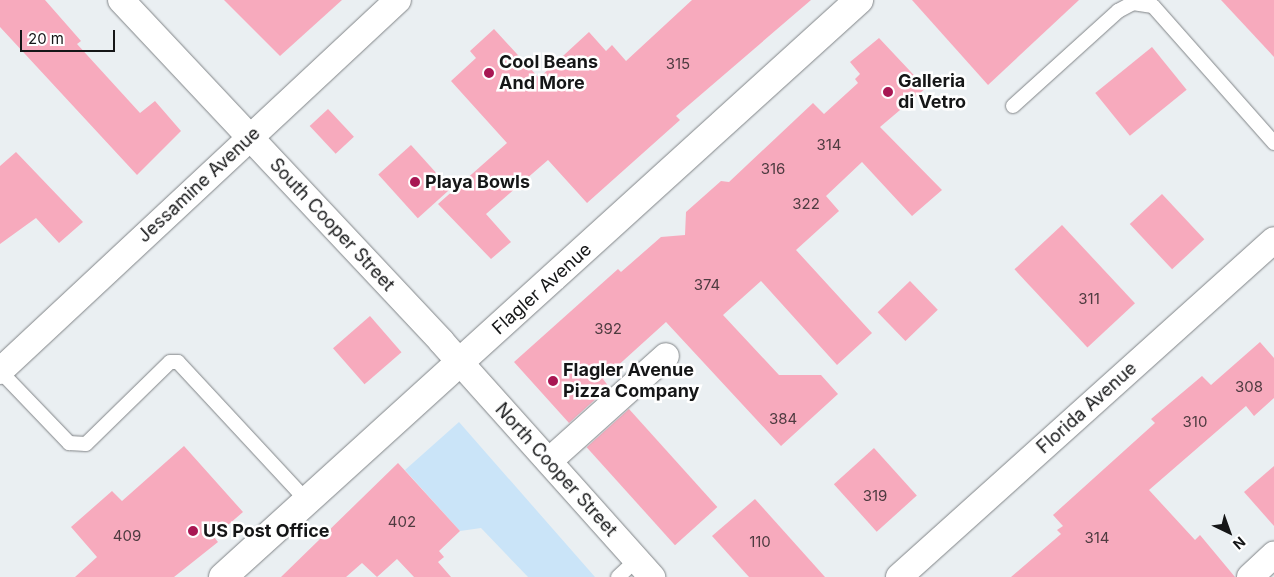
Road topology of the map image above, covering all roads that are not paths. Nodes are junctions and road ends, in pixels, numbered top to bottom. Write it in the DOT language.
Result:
graph roads {
  1 [pos="121,0"];
  2 [pos="398,0"];
  3 [pos="849,3"];
  4 [pos="1013,106"];
  5 [pos="250,137"];
  6 [pos="1274,143"];
  7 [pos="1274,240"];
  8 [pos="666,356"];
  9 [pos="460,363"];
  10 [pos="0,371"];
  11 [pos="549,461"];
  12 [pos="307,502"];
  13 [pos="1274,555"];
  14 [pos="644,568"];
  15 [pos="223,577"];
  16 [pos="618,577"];
  17 [pos="899,577"];
  18 [pos="1250,577"];
  1 -- 5 [label="street, South Cooper Street"];
  2 -- 5 [label="street, Jessamine Avenue"];
  3 -- 9 [label="street, Flagler Avenue"];
  4 -- 6 [label="lane"];
  5 -- 9 [label="street, South Cooper Street"];
  5 -- 10 [label="street, Jessamine Avenue"];
  7 -- 17 [label="street, Florida Avenue"];
  8 -- 11 [label="street"];
  9 -- 11 [label="street, North Cooper Street"];
  9 -- 12 [label="street, Flagler Avenue"];
  10 -- 12 [label="lane"];
  11 -- 14 [label="street, North Cooper Street"];
  12 -- 15 [label="street, Flagler Avenue"];
  13 -- 18 [label="street"];
  14 -- 16 [label="lane"];
}
